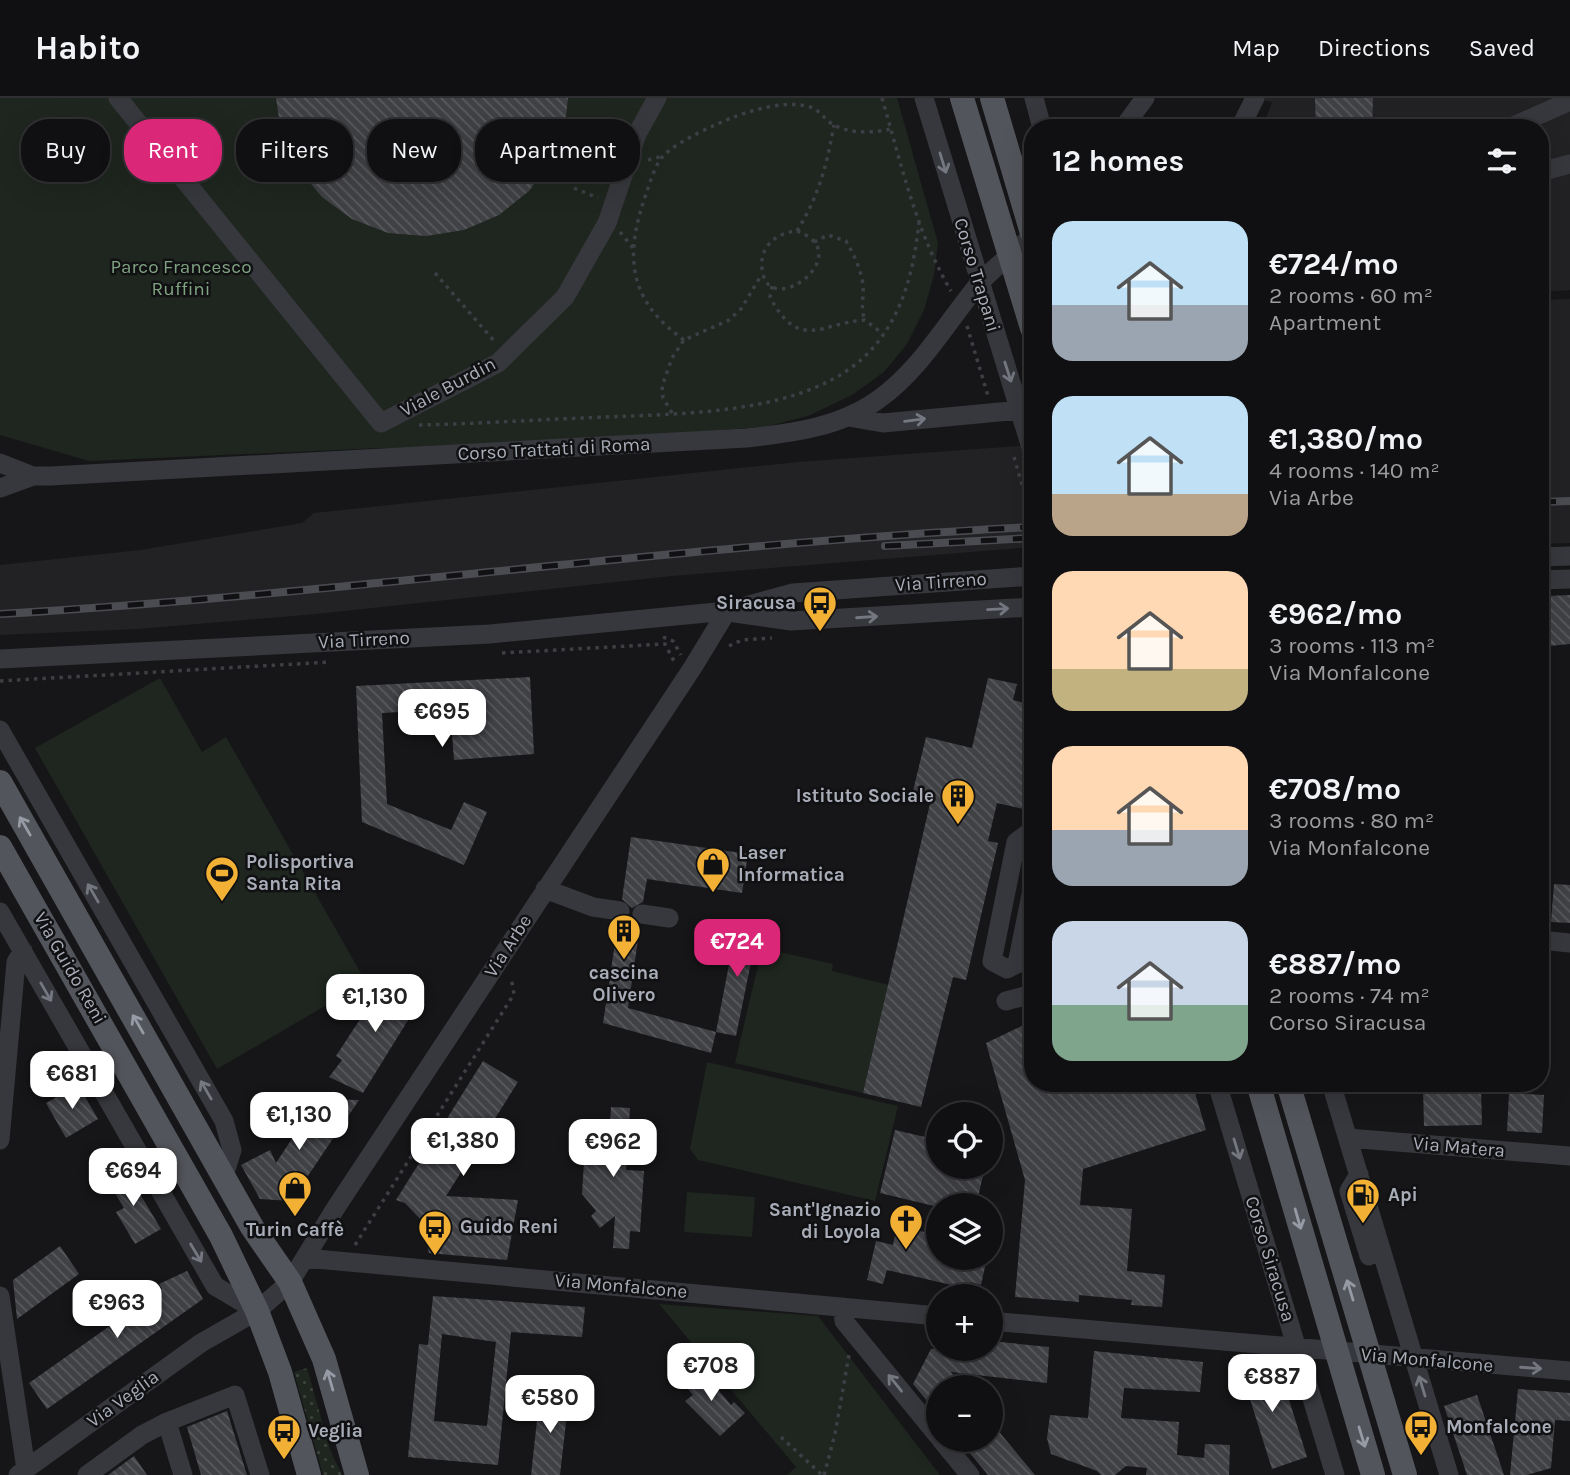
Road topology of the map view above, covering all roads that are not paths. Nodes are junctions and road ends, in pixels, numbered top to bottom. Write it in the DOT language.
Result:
graph roads {
  1 [pos="118,98"];
  2 [pos="657,98"];
  3 [pos="924,98"];
  4 [pos="962,98"];
  5 [pos="992,98"];
  6 [pos="1034,98"];
  7 [pos="1145,98"];
  8 [pos="1255,98"];
  9 [pos="1570,101"];
  10 [pos="1040,119"];
  11 [pos="1130,119"];
  12 [pos="1244,119"];
  13 [pos="1529,119"];
  14 [pos="1570,164"];
  15 [pos="1549,170"];
  16 [pos="1024,207"];
  17 [pos="1024,242"];
  18 [pos="1010,256"];
  19 [pos="979,284"];
  20 [pos="1024,302"];
  21 [pos="1020,410"];
  22 [pos="848,417"];
  23 [pos="1024,441"];
  24 [pos="0,463"];
  25 [pos="33,476"];
  26 [pos="0,488"];
  27 [pos="1570,556"];
  28 [pos="1549,557"];
  29 [pos="1024,577"];
  30 [pos="1570,579"];
  31 [pos="1549,580"];
  32 [pos="1024,607"];
  33 [pos="727,611"];
  34 [pos="0,659"];
  35 [pos="0,730"];
  36 [pos="0,782"];
  37 [pos="1024,836"];
  38 [pos="0,847"];
  39 [pos="545,889"];
  40 [pos="620,911"];
  41 [pos="0,912"];
  42 [pos="642,914"];
  43 [pos="669,918"];
  44 [pos="1024,929"];
  45 [pos="1549,941"];
  46 [pos="1570,943"];
  47 [pos="23,951"];
  48 [pos="1024,996"];
  49 [pos="1006,1001"];
  50 [pos="1220,1092"];
  51 [pos="1261,1092"];
  52 [pos="1291,1092"];
  53 [pos="1334,1092"];
  54 [pos="1348,1138"];
  55 [pos="0,1140"];
  56 [pos="1570,1156"];
  57 [pos="224,1176"];
  58 [pos="305,1258"];
  59 [pos="290,1282"];
  60 [pos="0,1296"];
  61 [pos="843,1307"];
  62 [pos="257,1311"];
  63 [pos="926,1315"];
  64 [pos="1003,1322"];
  65 [pos="1298,1349"];
  66 [pos="1337,1353"];
  67 [pos="1369,1355"];
  68 [pos="1414,1359"];
  69 [pos="1570,1371"];
  70 [pos="926,1421"];
  71 [pos="167,1422"];
  72 [pos="952,1452"];
  73 [pos="22,1472"];
  74 [pos="87,1475"];
  75 [pos="183,1475"];
  76 [pos="260,1475"];
  77 [pos="309,1475"];
  78 [pos="357,1475"];
  79 [pos="970,1475"];
  80 [pos="1335,1475"];
  81 [pos="1373,1475"];
  82 [pos="1405,1475"];
  83 [pos="1449,1475"];
  1 -- 2 [label="street, Viale Burdin"];
  3 -- 19 [label="street, Corso Trapani, one-way"];
  4 -- 18 [label="main road, Corso Trapani"];
  5 -- 16 [label="main road"];
  6 -- 10 [label="street"];
  7 -- 11 [label="street"];
  8 -- 12 [label="street"];
  9 -- 13 [label="street"];
  14 -- 15 [label="street"];
  17 -- 18 [label="street, Corso Trattati di Roma"];
  18 -- 19 [label="street, Corso Trattati di Roma"];
  18 -- 20 [label="main road, Corso Trapani"];
  19 -- 21 [label="street, Corso Trapani, one-way"];
  19 -- 22 [label="street, Corso Trattati di Roma"];
  22 -- 21 [label="street, one-way"];
  21 -- 23 [label="street, Corso Trapani"];
  22 -- 25 [label="street, Corso Trattati di Roma"];
  24 -- 25 [label="street, Corso Trattati di Roma"];
  25 -- 26 [label="street"];
  27 -- 28 [label="street"];
  29 -- 33 [label="street, Via Tirreno"];
  30 -- 31 [label="street"];
  33 -- 32 [label="street, Via Tirreno, one-way"];
  33 -- 34 [label="street, Via Tirreno"];
  33 -- 39 [label="street, Via Arbe"];
  57 -- 35 [label="street, one-way"];
  57 -- 36 [label="main road, Via Guido Reni, one-way"];
  37 -- 44 [label="street"];
  38 -- 62 [label="main road, Via Guido Reni"];
  39 -- 40 [label="street"];
  39 -- 58 [label="street, Via Arbe"];
  41 -- 47 [label="street, Via Guido Reni"];
  42 -- 43 [label="street"];
  45 -- 46 [label="street"];
  47 -- 55 [label="street"];
  47 -- 62 [label="street, Via Guido Reni, one-way"];
  48 -- 49 [label="street"];
  50 -- 65 [label="street, Corso Siracusa, one-way"];
  51 -- 66 [label="main road, Corso Siracusa, one-way"];
  67 -- 52 [label="main road, one-way"];
  53 -- 54 [label="street"];
  54 -- 56 [label="street, Via Matera"];
  54 -- 68 [label="street"];
  57 -- 59 [label="main road, Via Guido Reni"];
  58 -- 59 [label="street, Via Arbe"];
  58 -- 61 [label="street, Via Monfalcone"];
  59 -- 62 [label="street, Via Veglia"];
  78 -- 59 [label="main road, Via Guido Reni, one-way"];
  60 -- 73 [label="street, Via Veglia"];
  61 -- 63 [label="street, Via Monfalcone"];
  70 -- 61 [label="street, one-way"];
  62 -- 73 [label="street, Via Veglia"];
  62 -- 77 [label="main road, Via Guido Reni"];
  64 -- 65 [label="street, Via Monfalcone"];
  65 -- 66 [label="street, Via Monfalcone"];
  65 -- 80 [label="street, Corso Siracusa"];
  66 -- 67 [label="street, Via Monfalcone"];
  66 -- 81 [label="main road, Corso Siracusa, one-way"];
  67 -- 68 [label="street, Via Monfalcone"];
  67 -- 82 [label="main road"];
  68 -- 69 [label="street, Via Monfalcone, one-way"];
  83 -- 68 [label="street, one-way"];
  71 -- 74 [label="street"];
  71 -- 75 [label="street"];
  71 -- 76 [label="street"];
  72 -- 79 [label="street"];
}
